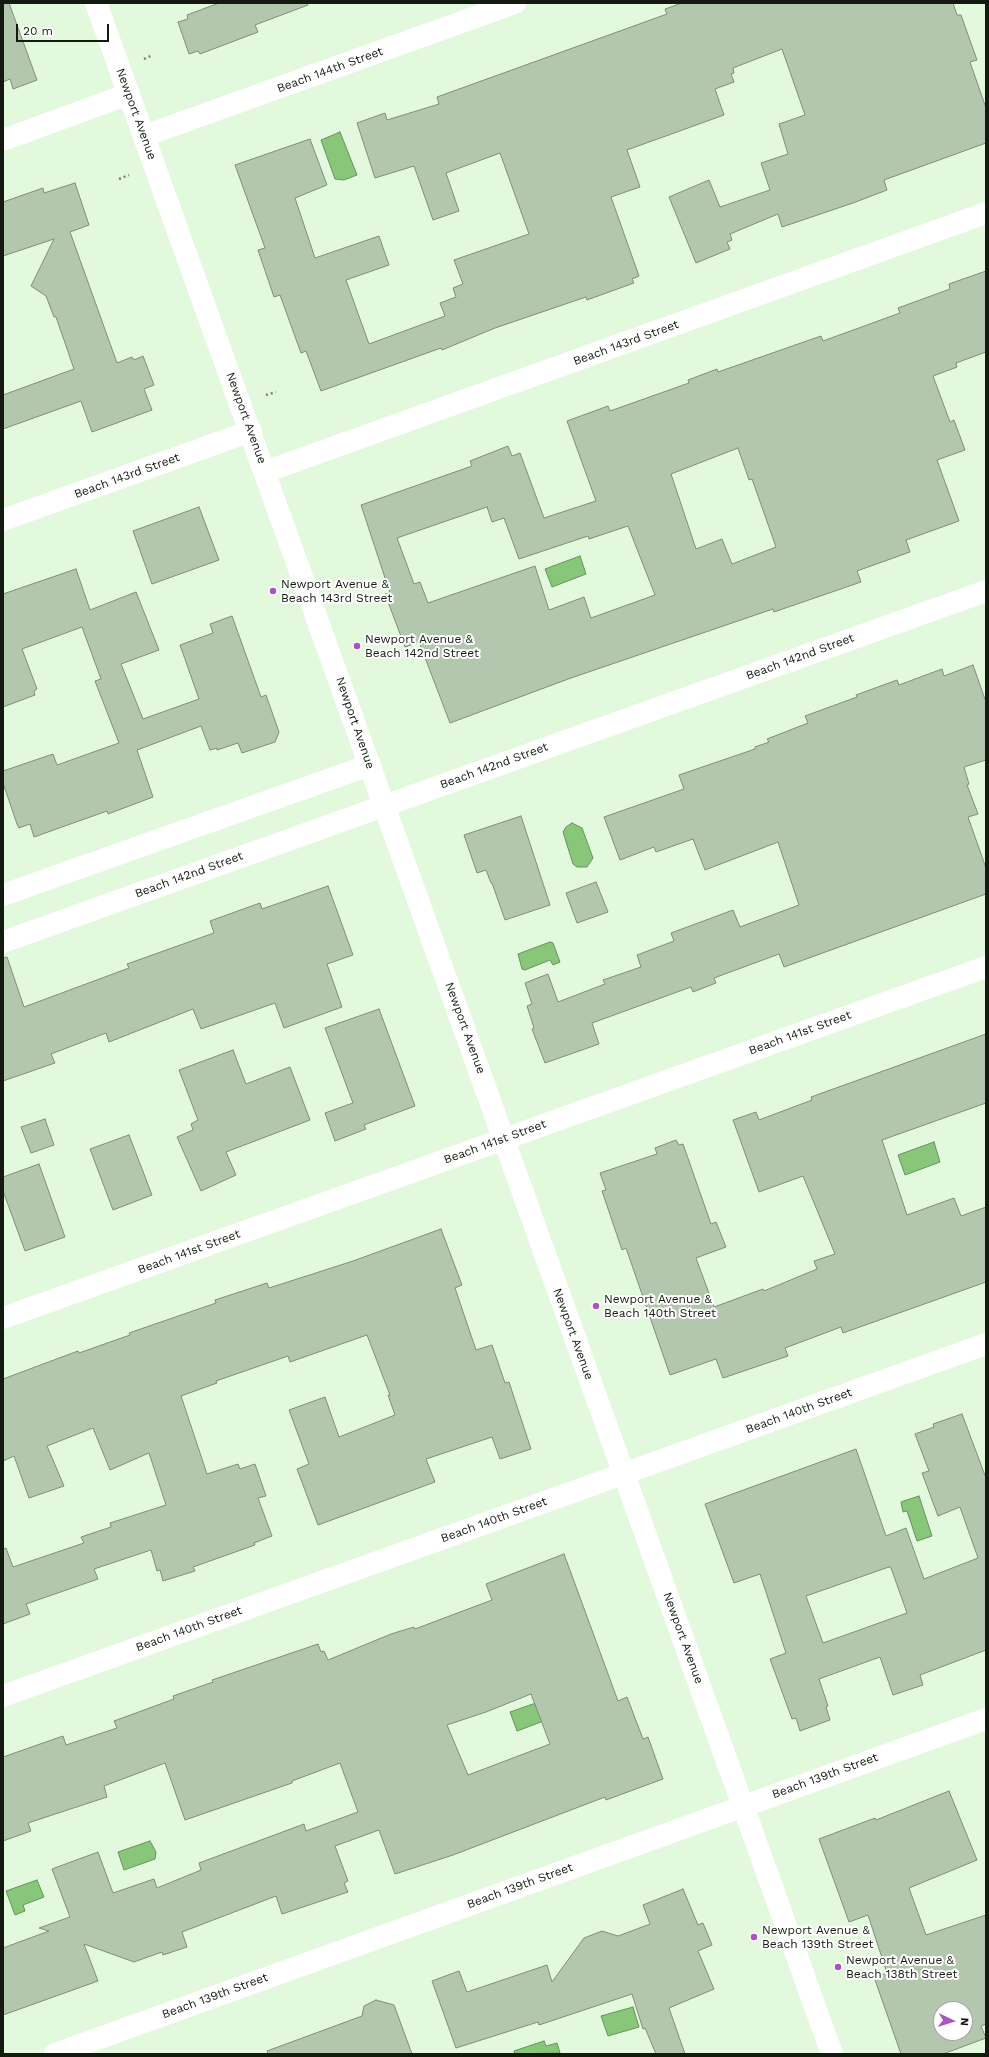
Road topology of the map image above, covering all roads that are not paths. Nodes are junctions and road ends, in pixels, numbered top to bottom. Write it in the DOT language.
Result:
graph roads {
  1 [pos="96,3"];
  2 [pos="515,3"];
  3 [pos="129,94"];
  4 [pos="144,136"];
  5 [pos="3,140"];
  6 [pos="986,213"];
  7 [pos="251,431"];
  8 [pos="265,472"];
  9 [pos="3,520"];
  10 [pos="986,591"];
  11 [pos="370,766"];
  12 [pos="384,805"];
  13 [pos="3,895"];
  14 [pos="3,942"];
  15 [pos="986,966"];
  16 [pos="504,1139"];
  17 [pos="3,1318"];
  18 [pos="986,1344"];
  19 [pos="623,1474"];
  20 [pos="3,1696"];
  21 [pos="986,1719"];
  22 [pos="742,1806"];
  23 [pos="55,2054"];
  24 [pos="832,2054"];
  1 -- 3 [label="street, Newport Avenue"];
  2 -- 4 [label="street, Beach 144th Street"];
  3 -- 4 [label="street, Newport Avenue"];
  3 -- 5 [label="street"];
  4 -- 7 [label="street, Newport Avenue"];
  6 -- 8 [label="street, Beach 143rd Street"];
  7 -- 8 [label="street, Newport Avenue"];
  7 -- 9 [label="street, Beach 143rd Street"];
  8 -- 11 [label="street, Newport Avenue"];
  10 -- 12 [label="street, Beach 142nd Street"];
  11 -- 12 [label="street, Newport Avenue"];
  11 -- 13 [label="street"];
  12 -- 14 [label="street, Beach 142nd Street"];
  12 -- 16 [label="street, Newport Avenue"];
  15 -- 16 [label="street, Beach 141st Street"];
  16 -- 17 [label="street, Beach 141st Street"];
  16 -- 19 [label="street, Newport Avenue"];
  18 -- 19 [label="street, Beach 140th Street"];
  19 -- 20 [label="street, Beach 140th Street"];
  19 -- 22 [label="street, Newport Avenue"];
  21 -- 22 [label="street, Beach 139th Street"];
  22 -- 23 [label="street, Beach 139th Street"];
  22 -- 24 [label="street, Newport Avenue"];
}
